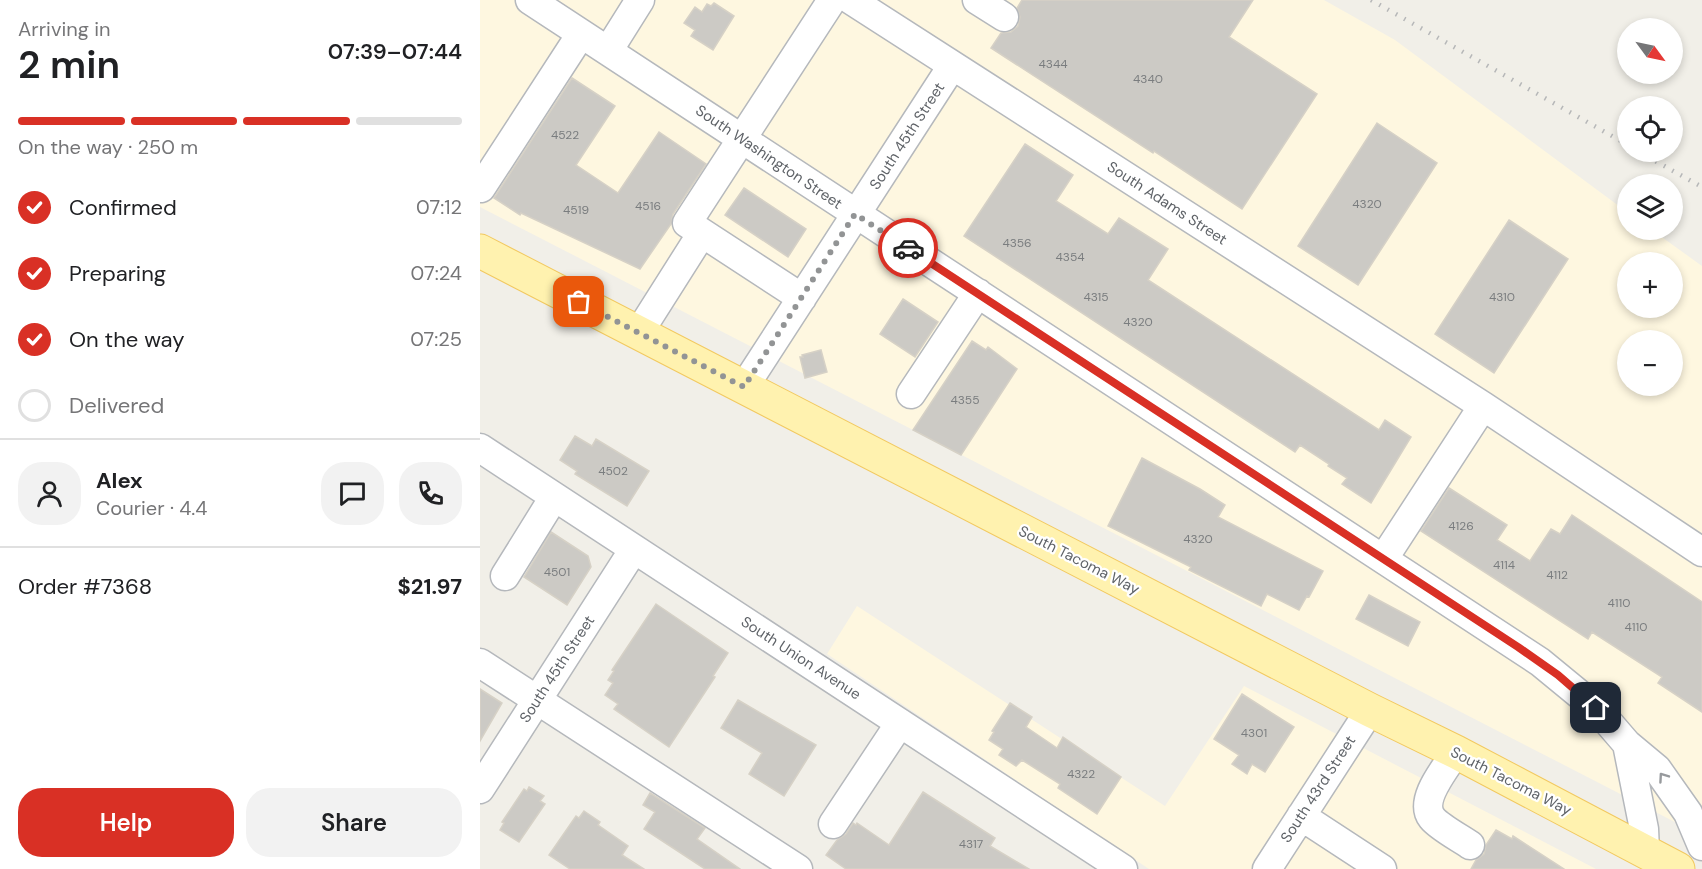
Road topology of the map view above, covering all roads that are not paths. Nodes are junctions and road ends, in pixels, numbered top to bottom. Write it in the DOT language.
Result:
graph roads {
  1 [pos="530,0"];
  2 [pos="640,0"];
  3 [pos="832,0"];
  4 [pos="851,0"];
  5 [pos="977,0"];
  6 [pos="1004,17"];
  7 [pos="581,34"];
  8 [pos="608,51"];
  9 [pos="952,66"];
  10 [pos="742,139"];
  11 [pos="481,189"];
  12 [pos="855,214"];
  13 [pos="702,233"];
  14 [pos="480,250"];
  15 [pos="978,293"];
  16 [pos="802,298"];
  17 [pos="638,334"];
  18 [pos="744,387"];
  19 [pos="911,394"];
  20 [pos="1483,406"];
  21 [pos="480,448"];
  22 [pos="554,497"];
  23 [pos="634,549"];
  24 [pos="1702,552"];
  25 [pos="1384,558"];
  26 [pos="505,576"];
  27 [pos="480,663"];
  28 [pos="537,700"];
  29 [pos="1370,710"];
  30 [pos="900,723"];
  31 [pos="1627,744"];
  32 [pos="1456,752"];
  33 [pos="480,789"];
  34 [pos="1695,809"];
  35 [pos="1301,816"];
  36 [pos="833,824"];
  37 [pos="1470,845"];
  38 [pos="1702,846"];
  39 [pos="1645,851"];
  40 [pos="798,869"];
  41 [pos="1123,869"];
  42 [pos="1267,869"];
  43 [pos="1382,869"];
  44 [pos="1678,869"];
  1 -- 7 [label="street, South Washington Street"];
  2 -- 8 [label="street"];
  3 -- 10 [label="street"];
  4 -- 9 [label="street, South Adams Street"];
  5 -- 6 [label="street"];
  7 -- 8 [label="street, South Washington Street"];
  7 -- 11 [label="street"];
  8 -- 10 [label="street, South Washington Street"];
  9 -- 12 [label="street, South 45th Street"];
  9 -- 20 [label="street, South Adams Street"];
  10 -- 12 [label="street, South Washington Street"];
  10 -- 13 [label="street"];
  12 -- 15 [label="street, South Washington Street"];
  12 -- 16 [label="street, South 45th Street"];
  13 -- 16 [label="street"];
  13 -- 17 [label="street"];
  14 -- 17 [label="main road, South Tacoma Way"];
  15 -- 19 [label="street"];
  15 -- 25 [label="street, South Washington Street"];
  16 -- 18 [label="street, South 45th Street"];
  17 -- 18 [label="main road, South Tacoma Way"];
  18 -- 29 [label="main road, South Tacoma Way"];
  20 -- 24 [label="street, South Adams Street"];
  20 -- 25 [label="street"];
  21 -- 22 [label="street, South Union Avenue"];
  22 -- 23 [label="street, South Union Avenue"];
  22 -- 26 [label="street"];
  23 -- 28 [label="street, South 45th Street"];
  23 -- 30 [label="street, South Union Avenue"];
  25 -- 31 [label="street, South Washington Street"];
  27 -- 28 [label="street"];
  28 -- 33 [label="street, South 45th Street"];
  28 -- 40 [label="street"];
  29 -- 32 [label="main road, South Tacoma Way"];
  29 -- 35 [label="street, South 43rd Street"];
  30 -- 36 [label="street"];
  30 -- 41 [label="street, South Union Avenue"];
  34 -- 31 [label="street, South Washington Street, one-way"];
  31 -- 39 [label="street, South Washington Street"];
  32 -- 37 [label="street"];
  32 -- 39 [label="main road, South Tacoma Way"];
  34 -- 38 [label="street, South Washington Street"];
  35 -- 42 [label="street, South 43rd Street"];
  35 -- 43 [label="street"];
  39 -- 44 [label="main road, South Tacoma Way"];
}
